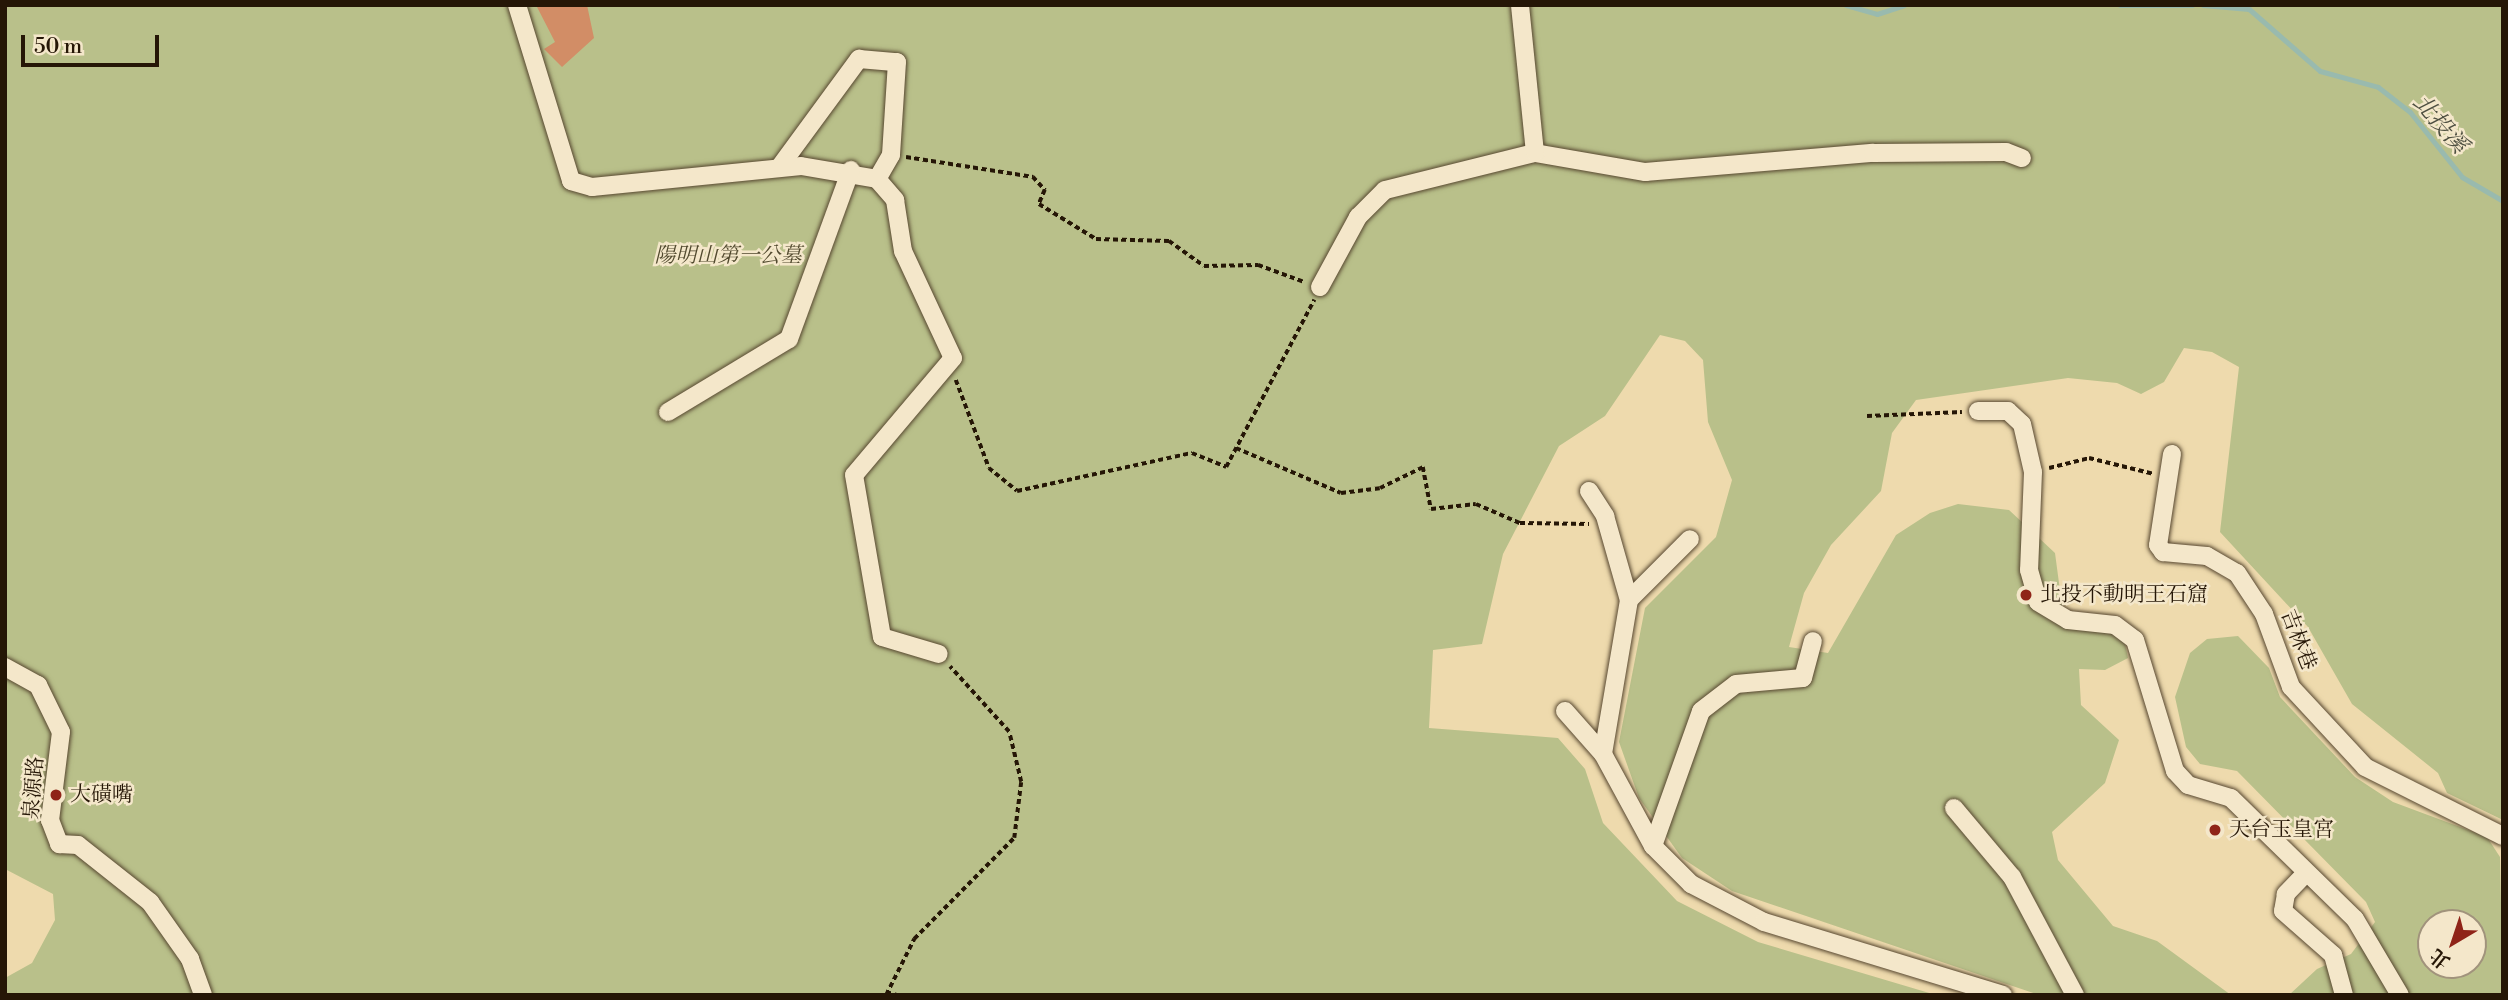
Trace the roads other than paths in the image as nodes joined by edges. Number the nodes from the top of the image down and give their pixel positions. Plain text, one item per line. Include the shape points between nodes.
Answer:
1 (517, 5) edge
2 (1520, 5) edge
3 (1535, 152) junction
4 (2022, 158) dead end
5 (781, 165) junction
6 (851, 170) junction
7 (877, 179) junction
8 (1321, 288) road end
9 (1978, 411) road end
10 (668, 412) dead end
11 (2172, 454) dead end
12 (1589, 491) dead end
13 (1690, 539) dead end
14 (1629, 600) junction
15 (1813, 640) dead end
16 (939, 654) road end
17 (5, 667) edge
18 (1565, 711) dead end
19 (1604, 754) junction
20 (1954, 807) dead end
21 (2503, 836) edge
22 (1653, 846) junction
23 (2305, 874) junction
24 (203, 995) edge
25 (2003, 995) edge
26 (2075, 995) edge
27 (2344, 995) edge
28 (2400, 995) edge

1 - 5 street via 571,181 592,187
2 - 3 street
3 - 4 street via 1645,172 1873,153 2006,152
3 - 8 street via 1385,190 1358,217
5 - 6 street
5 - 7 street via 859,59 898,62 891,155
6 - 7 street
6 - 10 street via 789,339
7 - 16 street via 903,219 903,251 953,358 855,475 882,637
9 - 23 street via 2008,411 2022,424 2033,472 2029,570 2038,602 2068,620 2115,625 2135,640 2175,771 2188,785 2231,798
11 - 21 street, 吉林巷 via 2158,545 2207,556 2237,573 2264,614 2291,687 2336,740 2398,788 2458,809
12 - 14 street via 1608,527
13 - 14 street
14 - 19 street
15 - 22 street via 1803,678 1736,684 1701,711
17 - 24 street, 泉源路 via 37,685 61,732 50,820 59,844 78,845 150,902 190,960
18 - 19 street
19 - 22 street
20 - 26 street via 2012,877
22 - 25 street via 1691,884 1764,922
23 - 27 street via 2286,894 2283,911 2333,954
23 - 28 street via 2355,919

